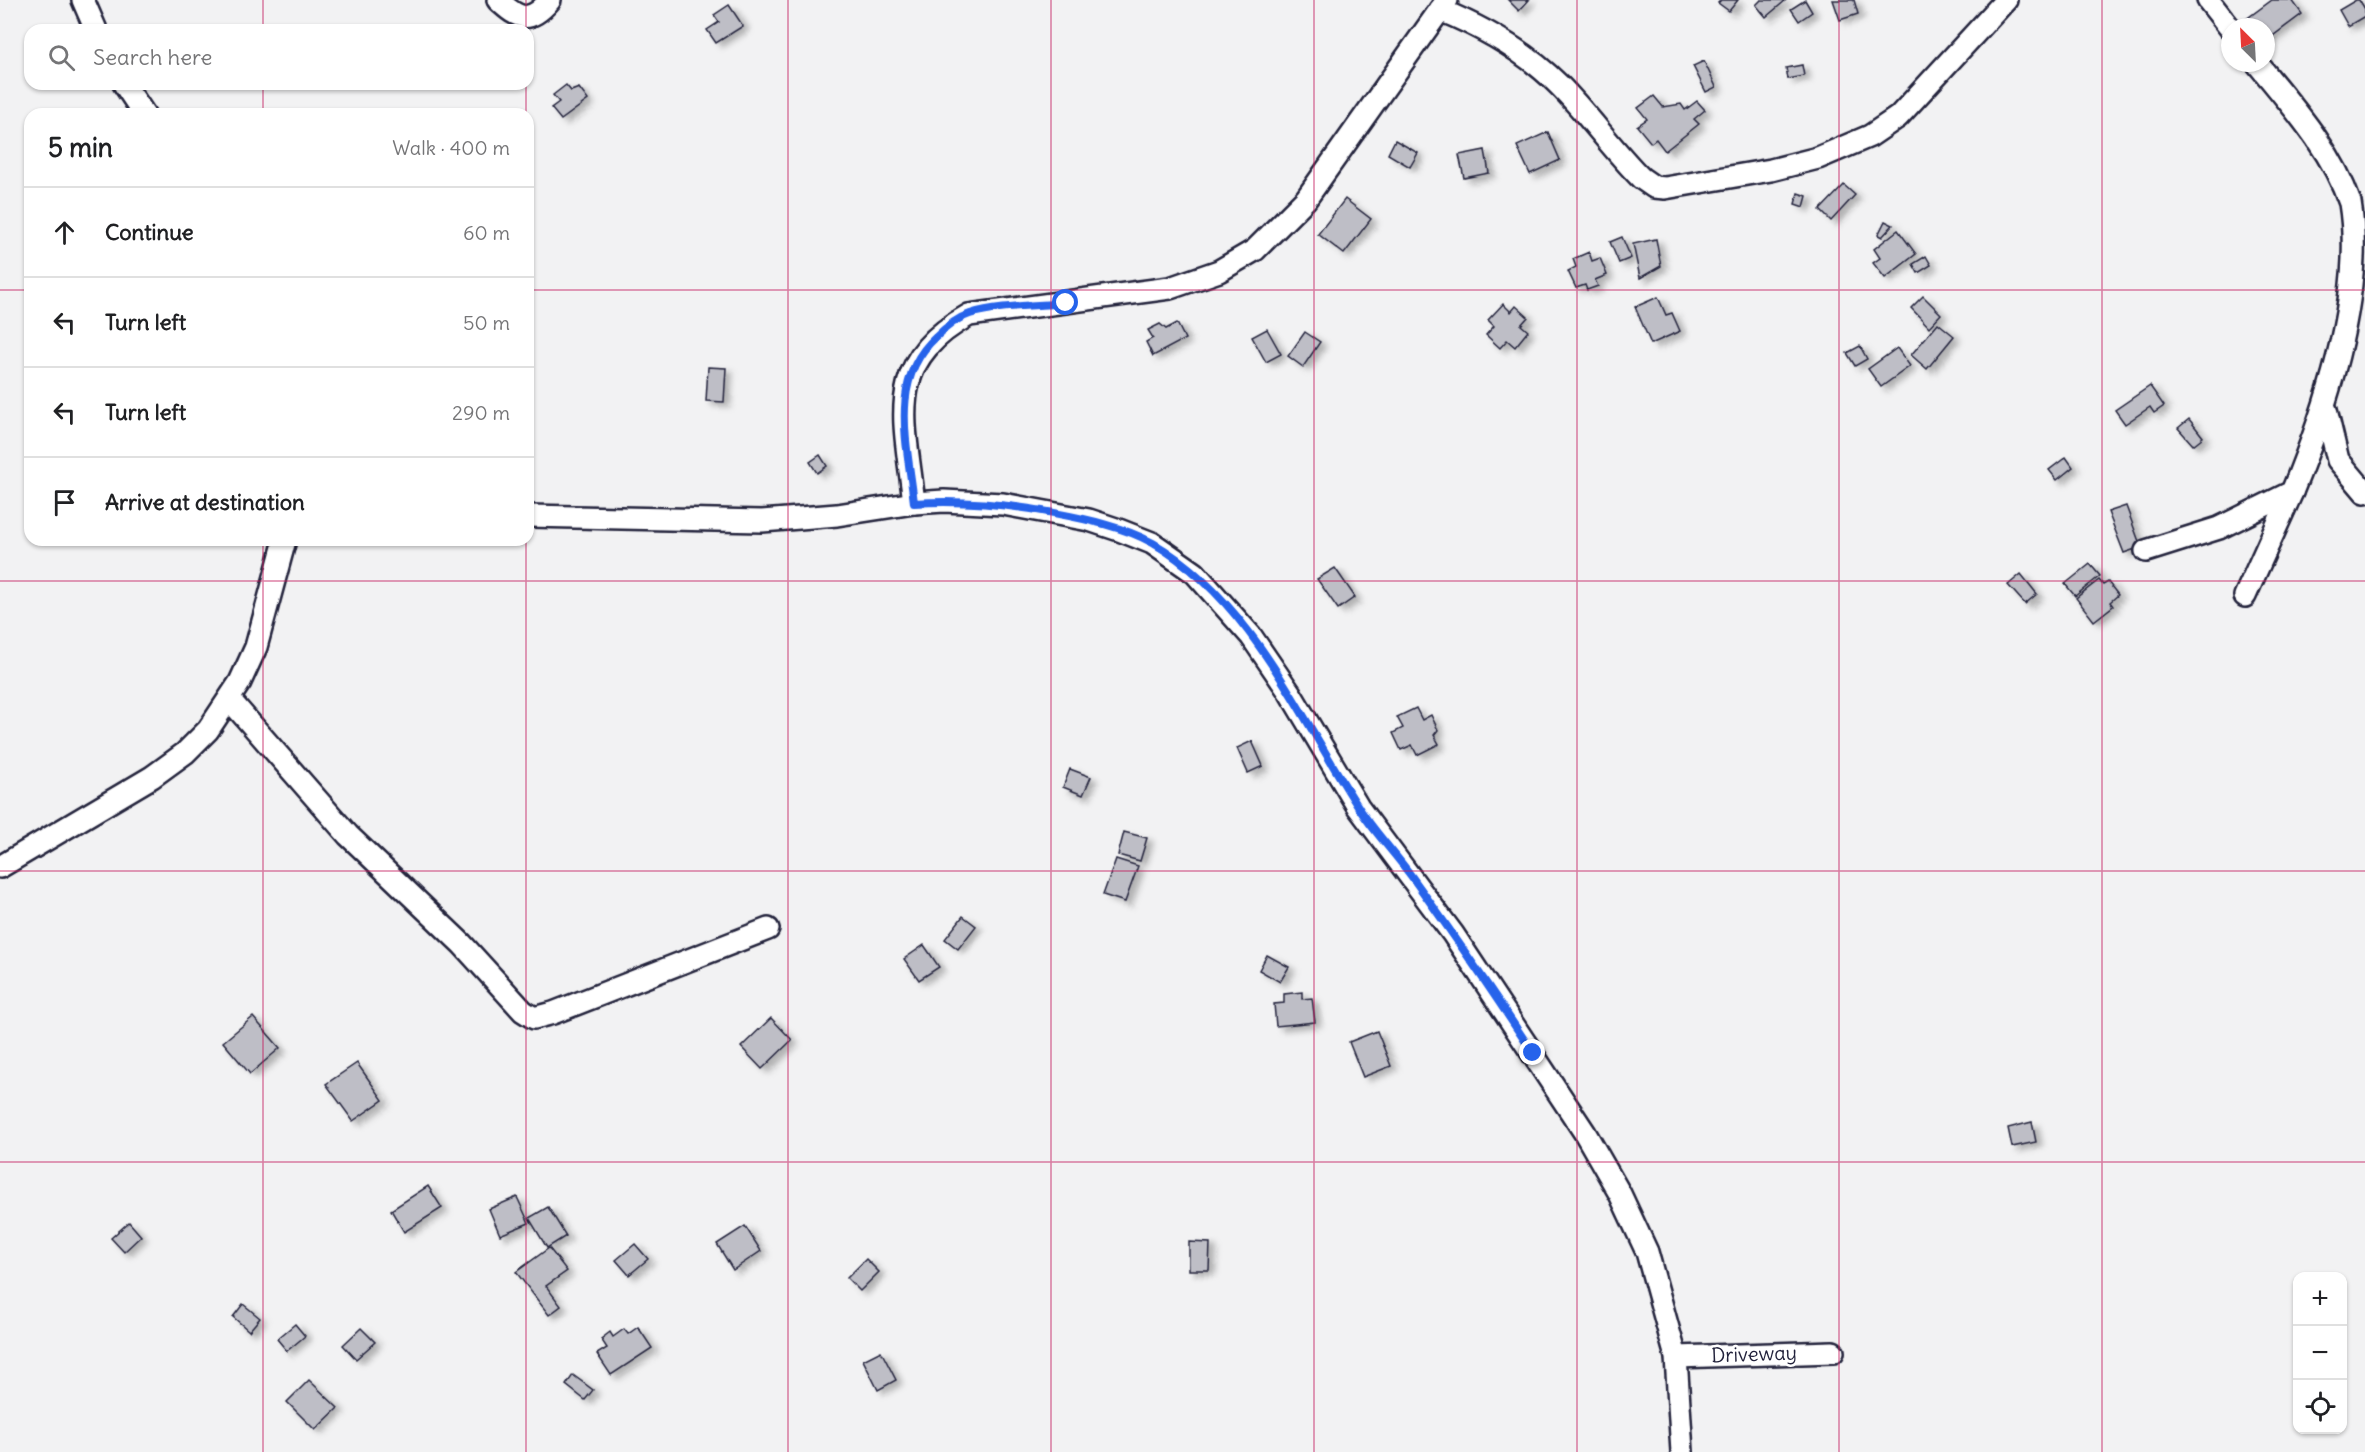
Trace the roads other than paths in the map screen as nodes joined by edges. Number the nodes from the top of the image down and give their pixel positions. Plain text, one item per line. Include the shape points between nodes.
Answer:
1 (83, 0) edge
2 (498, 0) edge
3 (550, 0) edge
4 (2006, 0) edge
5 (2208, 0) edge
6 (1443, 5) edge
7 (2222, 18) edge
8 (93, 24) edge
9 (2264, 72) edge
10 (128, 90) edge
11 (140, 108) edge
12 (2362, 265) edge
13 (2326, 410) junction
14 (2292, 492) junction
15 (2365, 492) edge
16 (914, 503) junction
17 (534, 516) edge
18 (283, 546) edge
19 (2146, 551) dead end
20 (2245, 596) dead end
21 (230, 700) junction
22 (0, 867) edge
23 (768, 929) dead end
24 (1833, 1352) dead end
25 (1676, 1357) junction
26 (1682, 1452) edge

1 - 8 street
2 - 3 street via 523,17 535,15
4 - 6 street via 1898,117 1862,141 1776,169 1665,188 1654,187 1641,178 1559,85 1530,61 1499,37
5 - 7 street
6 - 16 street via 1306,199 1255,250 1219,271 1170,288 969,315 946,327 929,343 915,361 906,392
9 - 12 street via 2316,139 2338,177 2355,219
10 - 11 street
12 - 13 street
13 - 14 street
13 - 15 street via 2338,460
14 - 19 street via 2219,528
14 - 20 street
16 - 17 street via 762,521
16 - 25 street via 1003,504 1089,520 1152,543 1195,573 1225,606 1251,636 1358,807 1453,934 1585,1132 1647,1252
18 - 21 street via 256,647
21 - 22 street via 185,753 152,777
21 - 23 street via 348,835 534,1018
24 - 25 street, Driveway
25 - 26 street

